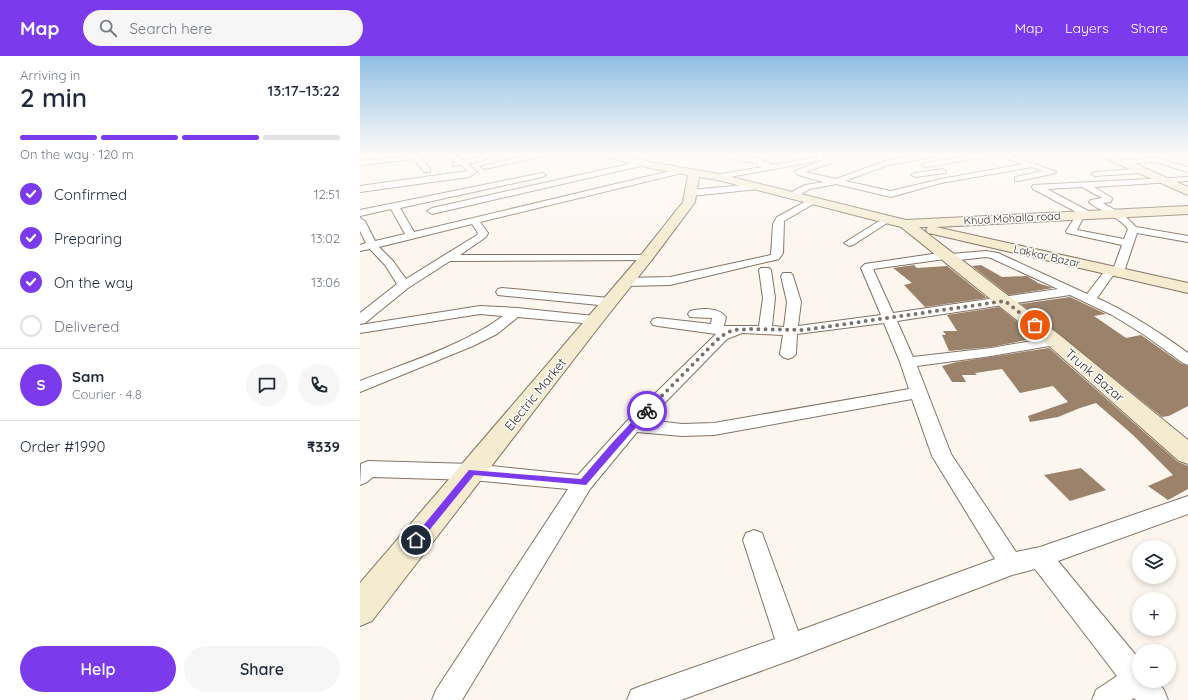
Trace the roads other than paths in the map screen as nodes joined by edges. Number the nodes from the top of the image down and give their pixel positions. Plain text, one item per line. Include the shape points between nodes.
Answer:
1 (395, 185) edge
2 (484, 185) edge
3 (548, 185) edge
4 (560, 185) edge
5 (630, 185) edge
6 (690, 185) edge
7 (745, 185) edge
8 (748, 185) edge
9 (817, 185) edge
10 (850, 185) edge
11 (926, 185) edge
12 (1070, 185) edge
13 (1084, 185) edge
14 (755, 187) junction
15 (360, 190) edge
16 (576, 195) junction
17 (421, 196) junction
18 (791, 196) junction
19 (812, 201) junction
20 (394, 206) junction
21 (1188, 210) edge
22 (432, 211) junction
23 (360, 214) edge
24 (1114, 214) junction
25 (1084, 215) junction
26 (887, 219) junction
27 (474, 220) junction
28 (360, 221) edge
29 (906, 224) junction
30 (446, 226) junction
31 (1133, 229) junction
32 (411, 235) junction
33 (1188, 239) edge
34 (849, 243) dead end
35 (1128, 243) junction
36 (372, 245) junction
37 (360, 248) edge
38 (948, 256) junction
39 (448, 258) junction
40 (646, 258) junction
41 (765, 270) dead end
42 (1115, 271) junction
43 (787, 276) dead end
44 (626, 282) junction
45 (404, 285) junction
46 (1188, 288) edge
47 (1072, 291) junction
48 (502, 292) dead end
49 (1090, 300) junction
50 (1005, 301) junction
51 (609, 302) junction
52 (517, 312) junction
53 (695, 314) dead end
54 (890, 319) junction
55 (361, 320) edge
56 (594, 320) junction
57 (658, 322) dead end
58 (723, 330) junction
59 (765, 330) junction
60 (791, 331) junction
61 (1055, 341) junction
62 (788, 354) dead end
63 (1188, 360) edge
64 (908, 362) junction
65 (360, 388) edge
66 (918, 393) junction
67 (633, 425) junction
68 (1188, 454) edge
69 (472, 472) junction
70 (360, 477) edge
71 (583, 483) junction
72 (1188, 505) edge
73 (754, 540) dead end
74 (1040, 556) junction
75 (1011, 564) junction
76 (360, 609) edge
77 (791, 647) junction
78 (1132, 673) edge
79 (1132, 682) edge
80 (1144, 688) edge
81 (446, 700) edge
82 (641, 700) edge
83 (1106, 700) edge
84 (1154, 700) edge

1 - 15 street
2 - 17 street
3 - 22 street
4 - 16 street
5 - 16 street
6 - 40 street, Electric Market via 689,202
7 - 14 street
8 - 14 street, Khud Mohalla road
9 - 18 street
10 - 11 street via 891,194
12 - 25 street via 1036,188
13 - 24 street via 1108,198 1094,202
14 - 18 street, Khud Mohalla road
16 - 27 street
17 - 20 street
17 - 22 street
18 - 19 street, Khud Mohalla road
19 - 26 street, Khud Mohalla road
19 - 44 street via 780,218 775,257 670,281
20 - 23 street
20 - 32 street
21 - 24 street, Khud Mohalla road
22 - 30 street
24 - 25 street, Khud Mohalla road
24 - 31 street
25 - 29 street, Khud Mohalla road
25 - 35 street via 1071,231
26 - 29 street, Khud Mohalla road
26 - 34 street
27 - 30 street
27 - 39 street via 483,235
28 - 36 street
29 - 38 street, Trunk Bazar
29 - 42 street, Lakkar Bazar
30 - 32 street
31 - 33 street
31 - 35 street
32 - 36 street
35 - 42 street
36 - 37 street
36 - 45 street
38 - 47 street via 994,255
38 - 50 street, Trunk Bazar
38 - 54 street via 867,267
39 - 40 street
39 - 45 street
40 - 44 street, Electric Market
41 - 59 street via 769,298
42 - 46 street, Lakkar Bazar
42 - 49 street
43 - 60 street via 794,302
44 - 51 street, Electric Market
45 - 55 street
47 - 49 street
47 - 50 street
48 - 51 street
49 - 63 street via 1143,327
50 - 54 street
50 - 61 street, Trunk Bazar
51 - 56 street, Electric Market
52 - 55 street via 472,311
52 - 56 street
52 - 65 street via 492,331 468,343
53 - 58 street via 715,314 719,317
54 - 60 street
54 - 64 street
56 - 69 street, Electric Market
57 - 58 street
58 - 59 street
58 - 67 street via 717,340
59 - 60 street
60 - 62 street
61 - 64 street
61 - 68 street, Trunk Bazar
64 - 66 street
66 - 67 street via 714,429 673,430
66 - 75 street via 945,461
67 - 71 street
69 - 70 street via 368,469
69 - 71 street
69 - 76 street, Electric Market
71 - 81 street
72 - 74 street
73 - 77 street
74 - 75 street
74 - 78 street
75 - 77 street
77 - 82 street
79 - 83 street
80 - 84 street

